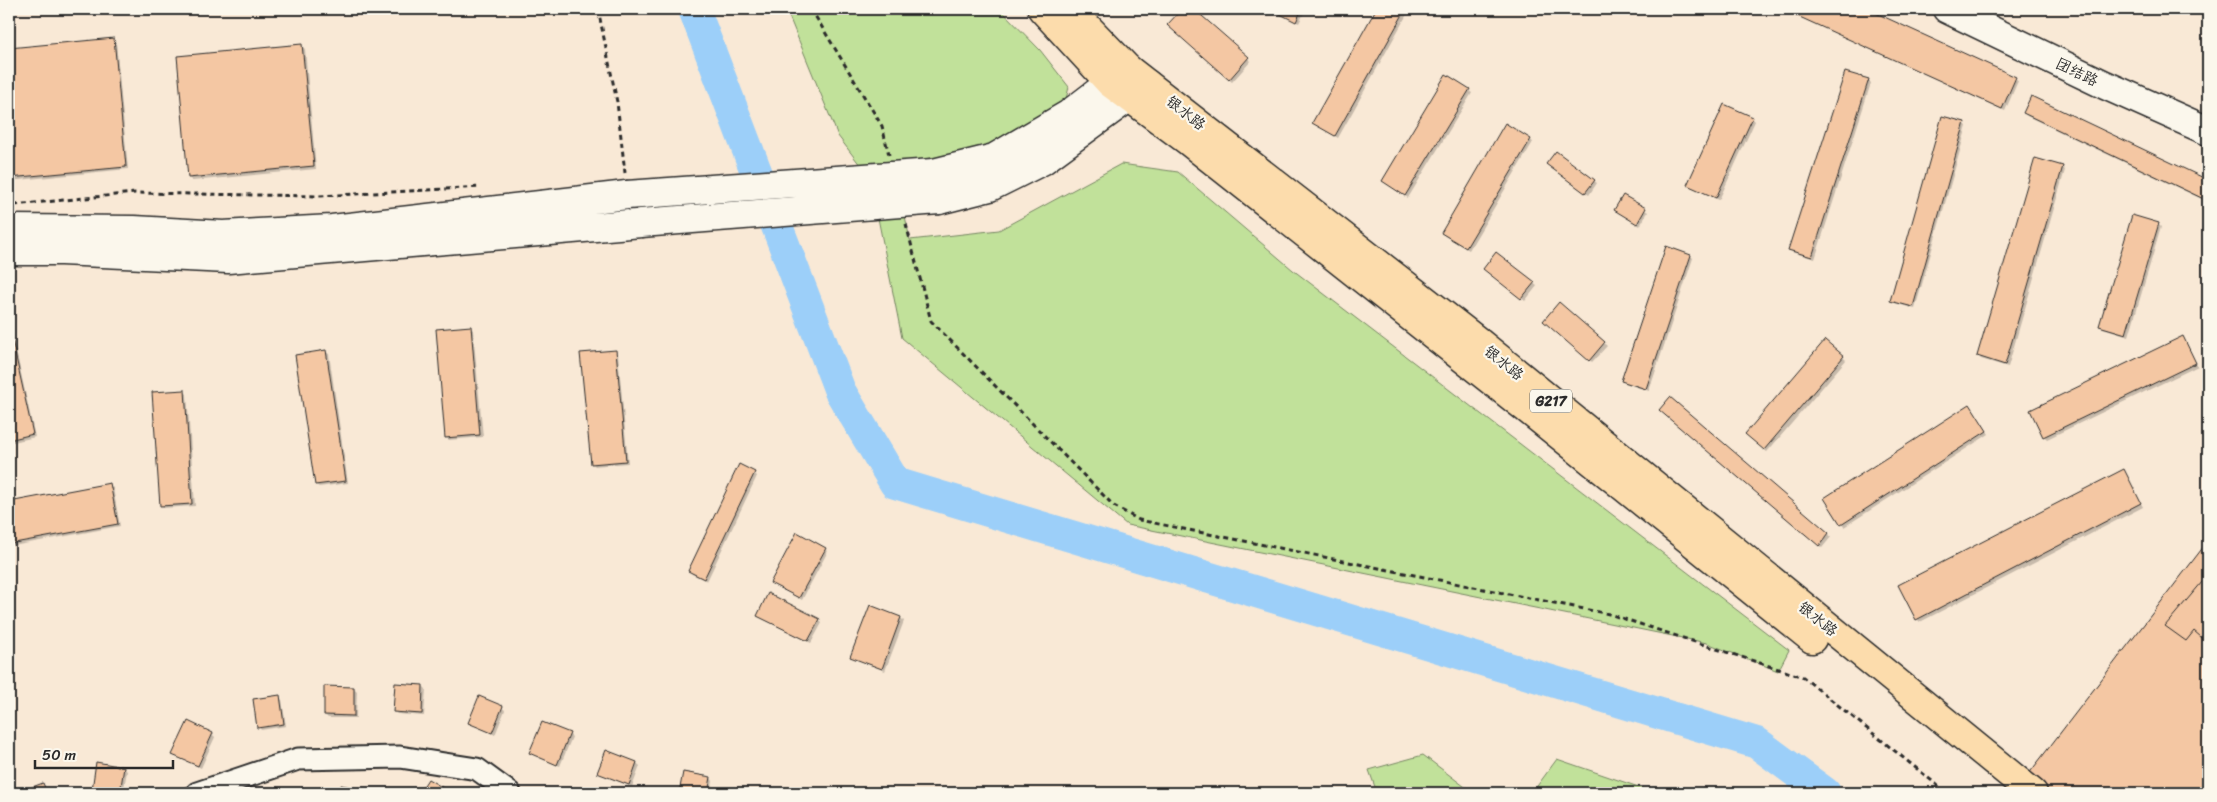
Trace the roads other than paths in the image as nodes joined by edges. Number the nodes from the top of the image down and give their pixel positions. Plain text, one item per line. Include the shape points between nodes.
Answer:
1 (1042, 9) edge
2 (1070, 9) edge
3 (1947, 9) edge
4 (1991, 9) edge
5 (1129, 83) junction
6 (2208, 111) edge
7 (2208, 131) edge
8 (9, 229) edge
9 (9, 251) edge
10 (197, 793) edge
11 (510, 793) edge
12 (2003, 793) edge
13 (2033, 793) edge

1 - 5 highway, 银水路 / G217
2 - 5 highway, 银水路 / G217
3 - 7 main road, 团结路
4 - 6 main road, 团结路 via 2112,69
5 - 8 main road, bridge via 994,158 932,173 627,195 312,230 223,235 134,230
5 - 9 main road, bridge via 1042,161 990,187 939,200 228,259
5 - 12 highway, 银水路 / G217 via 1188,140
5 - 13 highway, 银水路 / G217 via 1479,342
10 - 11 street via 298,759 400,757 477,769

